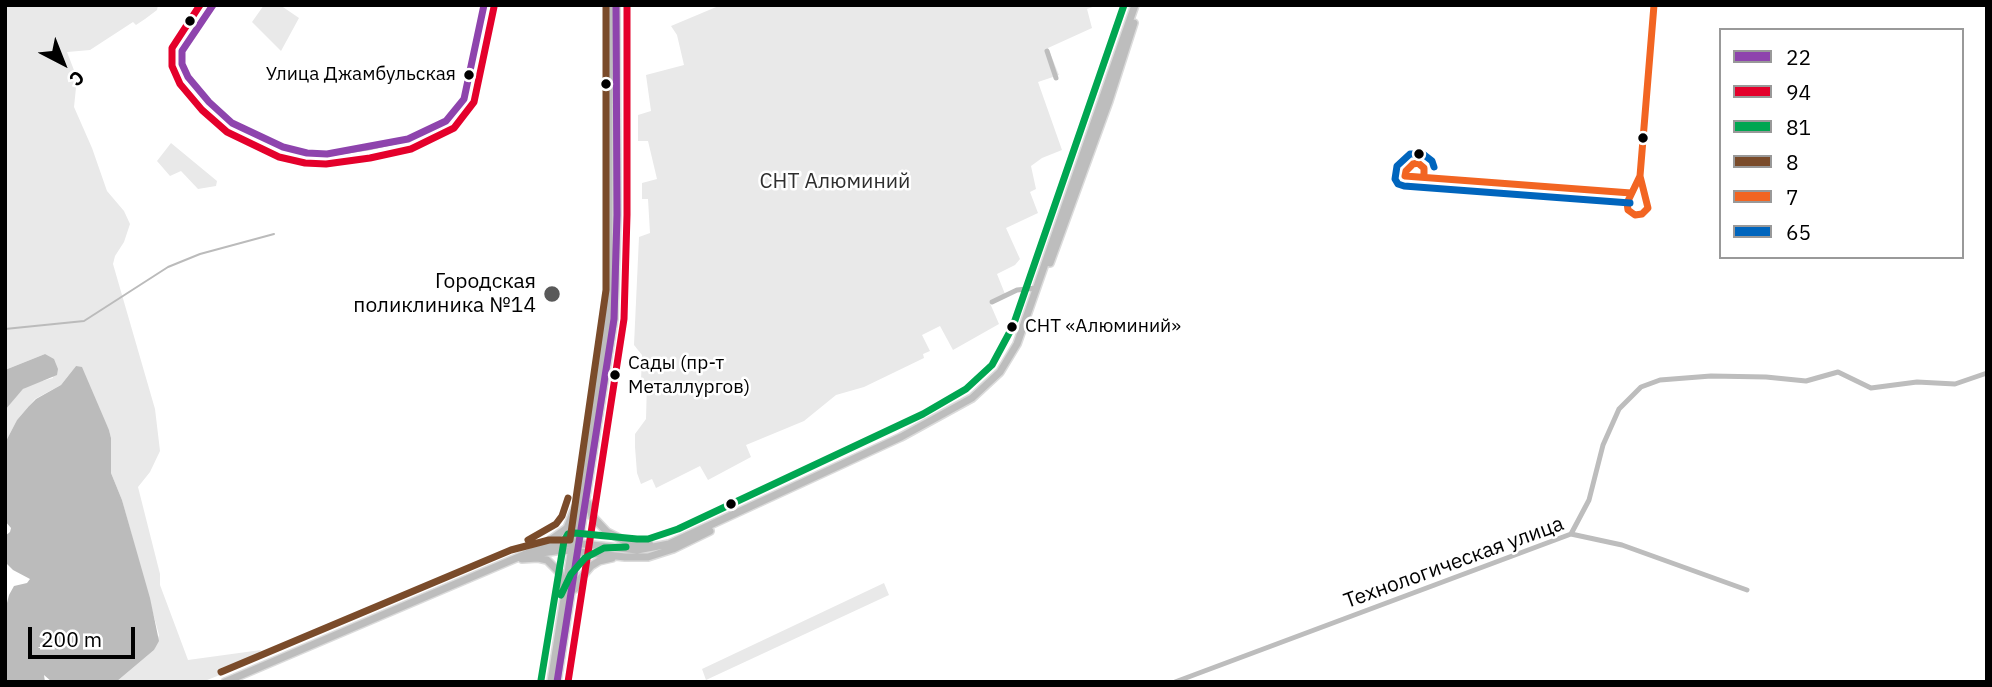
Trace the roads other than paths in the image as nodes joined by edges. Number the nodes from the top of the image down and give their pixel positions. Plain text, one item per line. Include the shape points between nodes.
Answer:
1 (212, 5) edge
2 (484, 5) edge
3 (609, 5) edge
4 (616, 5) edge
5 (1138, 5) edge
6 (1047, 51) dead end
7 (1056, 78) dead end
8 (1037, 288) junction
9 (992, 302) dead end
10 (1987, 373) edge
11 (584, 497) junction
12 (1571, 534) junction
13 (668, 544) junction
14 (576, 547) junction
15 (625, 557) junction
16 (514, 560) junction
17 (1746, 590) dead end
18 (567, 599) junction
19 (556, 669) junction
20 (225, 682) edge
21 (551, 682) edge
22 (557, 682) edge
23 (1175, 682) edge

1 - 2 street via 182,51 188,77 232,123 283,147 327,154 426,132 446,121 464,99
3 - 11 main road via 609,310
4 - 11 main road via 616,291 607,373
5 - 8 main road
5 - 15 main road via 1028,329 1001,377 964,408 673,550
6 - 7 street
8 - 9 street via 1017,290
8 - 13 main road via 1012,354 972,398 879,447
10 - 12 street via 1955,384 1917,382 1871,388 1838,372 1806,382 1737,376 1660,380 1641,387 1619,409 1603,445 1589,499
11 - 13 main road via 599,526 615,537 636,545
11 - 14 main road
11 - 16 main road via 564,532
12 - 17 street, Технологическая улица via 1622,545
12 - 23 street, Технологическая улица
13 - 14 main road via 637,550
14 - 15 main road
14 - 16 main road
14 - 18 main road
15 - 18 main road via 607,558 591,566
16 - 18 main road via 547,560 560,573
16 - 20 main road
18 - 19 main road
19 - 21 main road
19 - 22 main road

